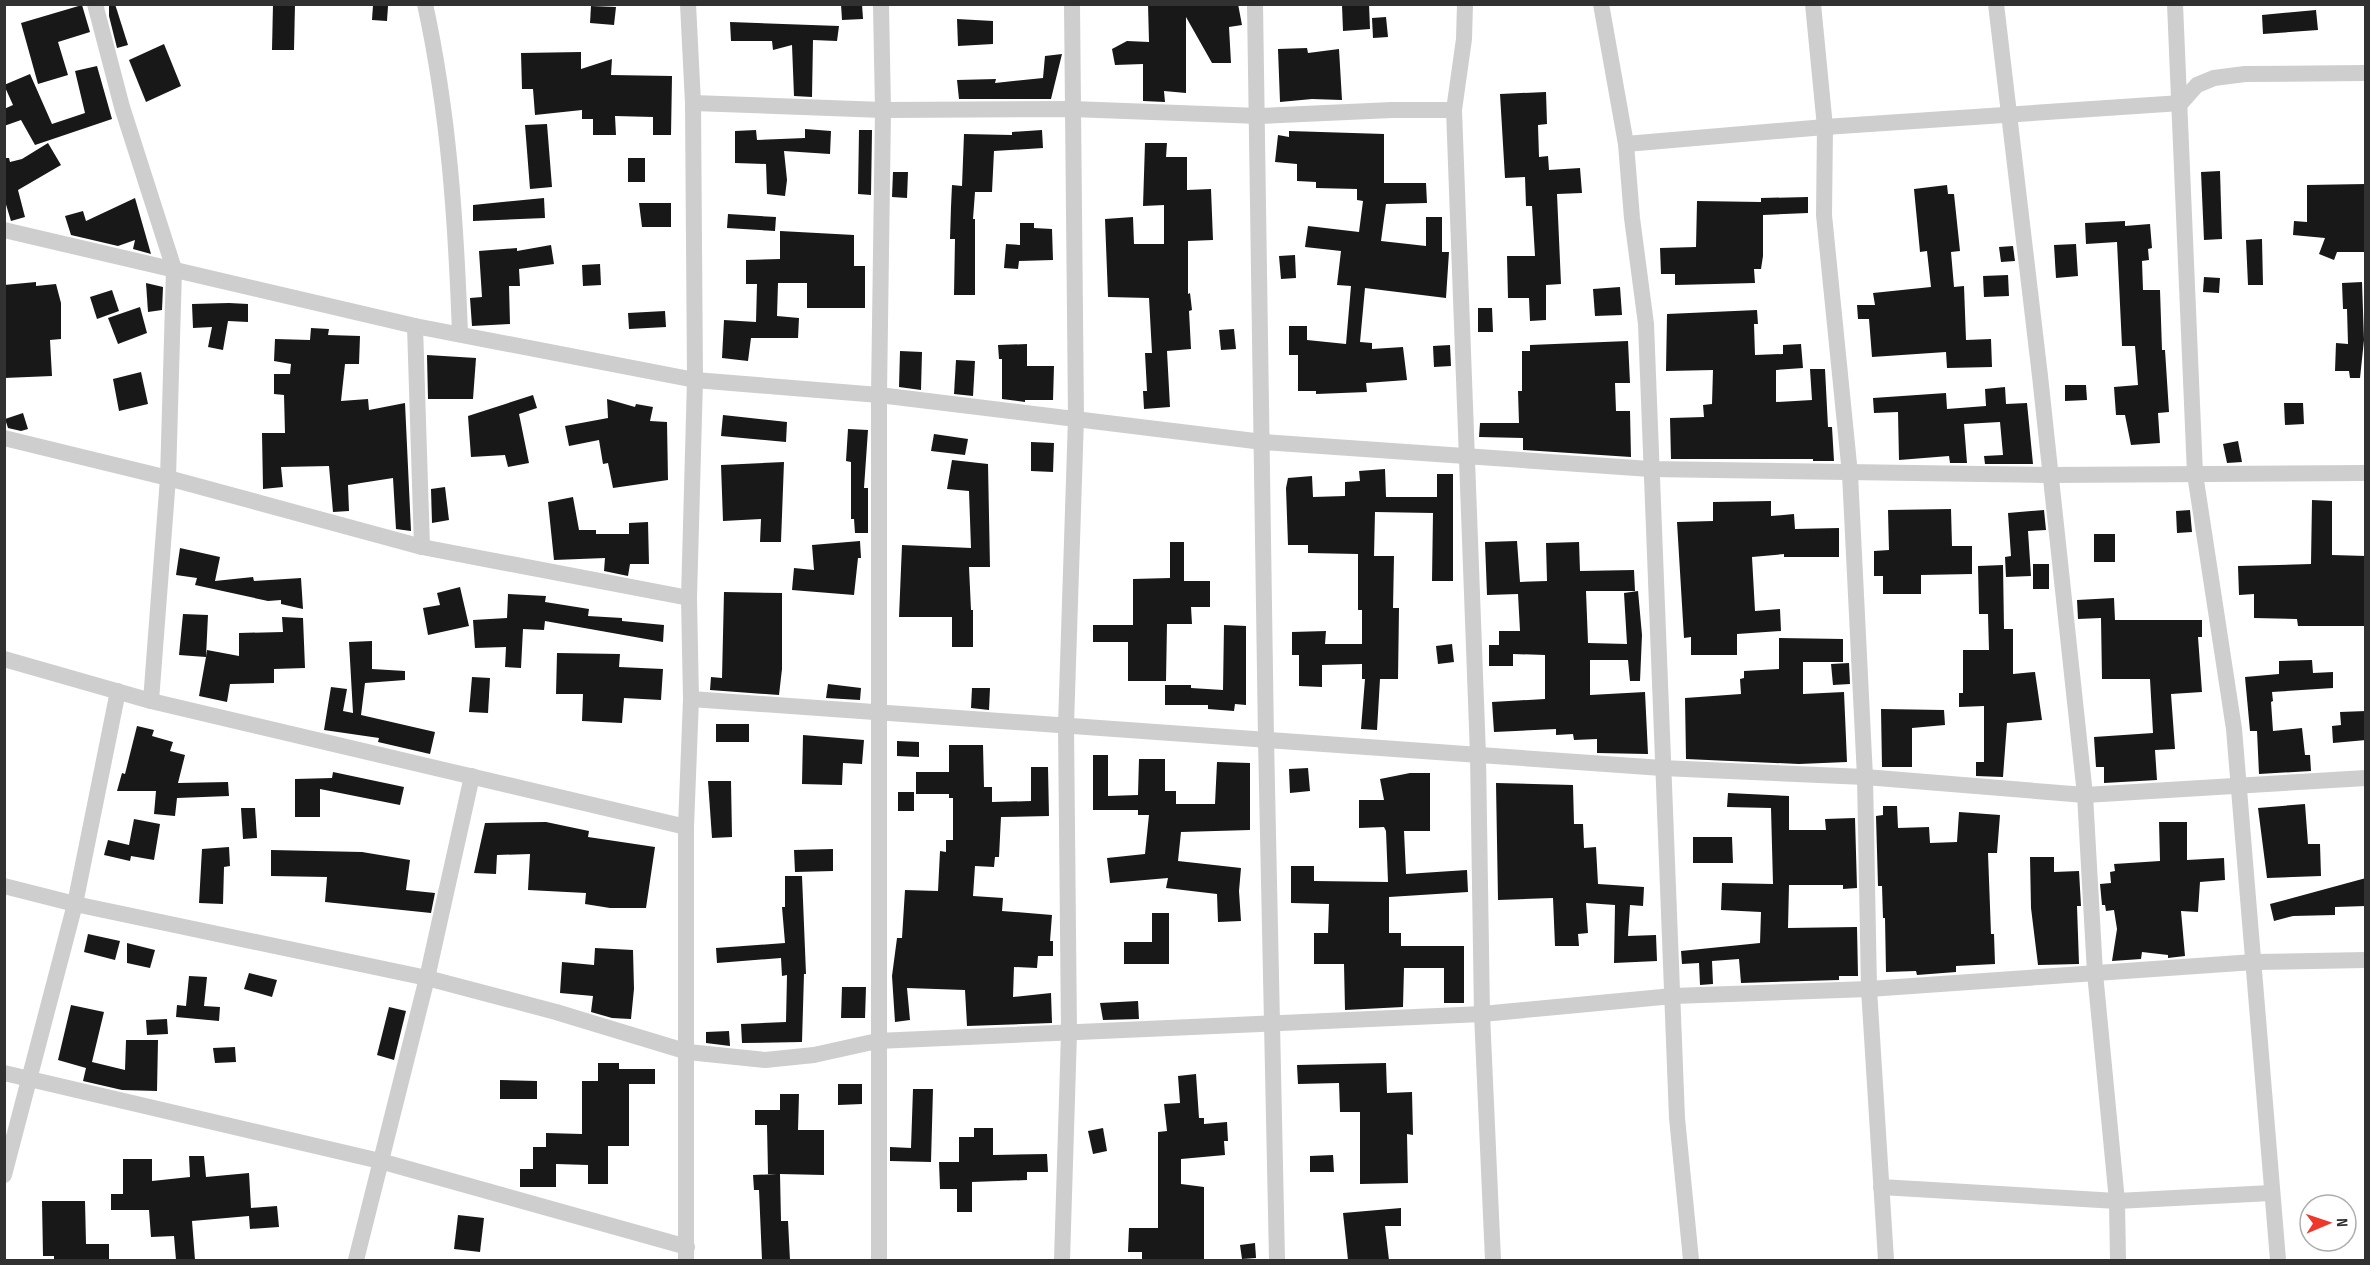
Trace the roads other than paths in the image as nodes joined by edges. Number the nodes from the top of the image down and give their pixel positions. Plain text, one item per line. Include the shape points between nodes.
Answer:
1 (95, 4) edge
2 (425, 4) edge
3 (688, 4) edge
4 (880, 4) edge
5 (1072, 4) edge
6 (1256, 4) edge
7 (1465, 4) edge
8 (1601, 4) edge
9 (1813, 4) edge
10 (1996, 4) edge
11 (2175, 4) edge
12 (2366, 73) edge
13 (693, 103) junction
14 (2181, 103) junction
15 (883, 110) junction
16 (1072, 110) junction
17 (1454, 110) junction
18 (2009, 114) junction
19 (1259, 116) junction
20 (1825, 127) junction
21 (1626, 144) junction
22 (4, 230) edge
23 (174, 269) junction
24 (415, 326) junction
25 (460, 334) junction
26 (695, 380) junction
27 (879, 395) junction
28 (1076, 418) junction
29 (4, 438) edge
30 (1263, 442) junction
31 (1465, 454) junction
32 (1650, 469) junction
33 (2366, 473) edge
34 (1850, 474) junction
35 (2195, 474) junction
36 (2049, 476) junction
37 (168, 478) junction
38 (422, 547) junction
39 (689, 598) junction
40 (4, 659) edge
41 (118, 691) junction
42 (691, 699) junction
43 (151, 700) junction
44 (878, 712) junction
45 (1066, 725) junction
46 (1266, 739) junction
47 (1478, 755) junction
48 (1662, 768) junction
49 (472, 776) junction
50 (1865, 777) junction
51 (2366, 778) edge
52 (2237, 784) junction
53 (2085, 795) junction
54 (686, 827) junction
55 (4, 886) edge
56 (75, 904) junction
57 (2366, 960) edge
58 (2254, 962) junction
59 (2095, 973) junction
60 (427, 978) junction
61 (1869, 989) junction
62 (1673, 996) junction
63 (1482, 1014) junction
64 (1272, 1025) junction
65 (1069, 1033) junction
66 (877, 1041) junction
67 (688, 1052) junction
68 (4, 1072) edge
69 (28, 1078) junction
70 (380, 1161) junction
71 (4, 1175) edge
72 (1881, 1187) junction
73 (2271, 1193) junction
74 (2117, 1201) junction
75 (687, 1254) edge
76 (356, 1260) edge
77 (879, 1260) edge
78 (1062, 1260) edge
79 (1277, 1260) edge
80 (1493, 1260) edge
81 (1691, 1260) edge
82 (1886, 1260) edge
83 (2118, 1260) edge
84 (2278, 1260) edge

1 - 23 street via 122,107
2 - 25 street via 454,193
3 - 13 street
4 - 15 street
5 - 16 street
6 - 19 street
7 - 17 street
8 - 21 street
9 - 20 street
10 - 18 street
11 - 14 street
12 - 14 street via 2214,78 2197,85
13 - 15 street
13 - 26 street
14 - 18 street
14 - 35 street
15 - 16 street
15 - 27 street
16 - 19 street
16 - 28 street
17 - 19 street
17 - 31 street
18 - 20 street
18 - 36 street
19 - 30 street
20 - 21 street
20 - 34 street via 1824,216
21 - 32 street via 1646,324
22 - 23 street
23 - 24 street
23 - 37 street
24 - 25 street
24 - 38 street
25 - 26 street
26 - 27 street
26 - 39 street
27 - 28 street
27 - 44 street
28 - 30 street
28 - 45 street
29 - 37 street
30 - 31 street
30 - 46 street
31 - 32 street
31 - 47 street
32 - 34 street
32 - 48 street
33 - 35 street
34 - 36 street
34 - 50 street
35 - 36 street
35 - 52 street via 2234,729
36 - 53 street
37 - 38 street
37 - 43 street
38 - 39 street
39 - 42 street
40 - 41 street
41 - 43 street
41 - 56 street
42 - 44 street
42 - 54 street
43 - 49 street
44 - 45 street
44 - 66 street
45 - 46 street
45 - 65 street
46 - 47 street
46 - 64 street
47 - 48 street
47 - 63 street
48 - 50 street
48 - 62 street
49 - 54 street
49 - 60 street
50 - 53 street
50 - 61 street
51 - 52 street
52 - 53 street
52 - 58 street
53 - 59 street
54 - 67 street
55 - 56 street
56 - 60 street
56 - 69 street
57 - 58 street
58 - 59 street
58 - 73 street
59 - 61 street
59 - 74 street
60 - 67 street
60 - 70 street
61 - 62 street
61 - 72 street
62 - 63 street
62 - 81 street via 1677,1118
63 - 64 street
63 - 80 street
64 - 65 street
64 - 79 street
65 - 66 street
65 - 78 street
66 - 67 street via 814,1055 765,1060
66 - 77 street
67 - 75 street
68 - 69 street
69 - 70 street
69 - 71 street
70 - 75 street
70 - 76 street
72 - 74 street
72 - 82 street
73 - 74 street
73 - 84 street
74 - 83 street

